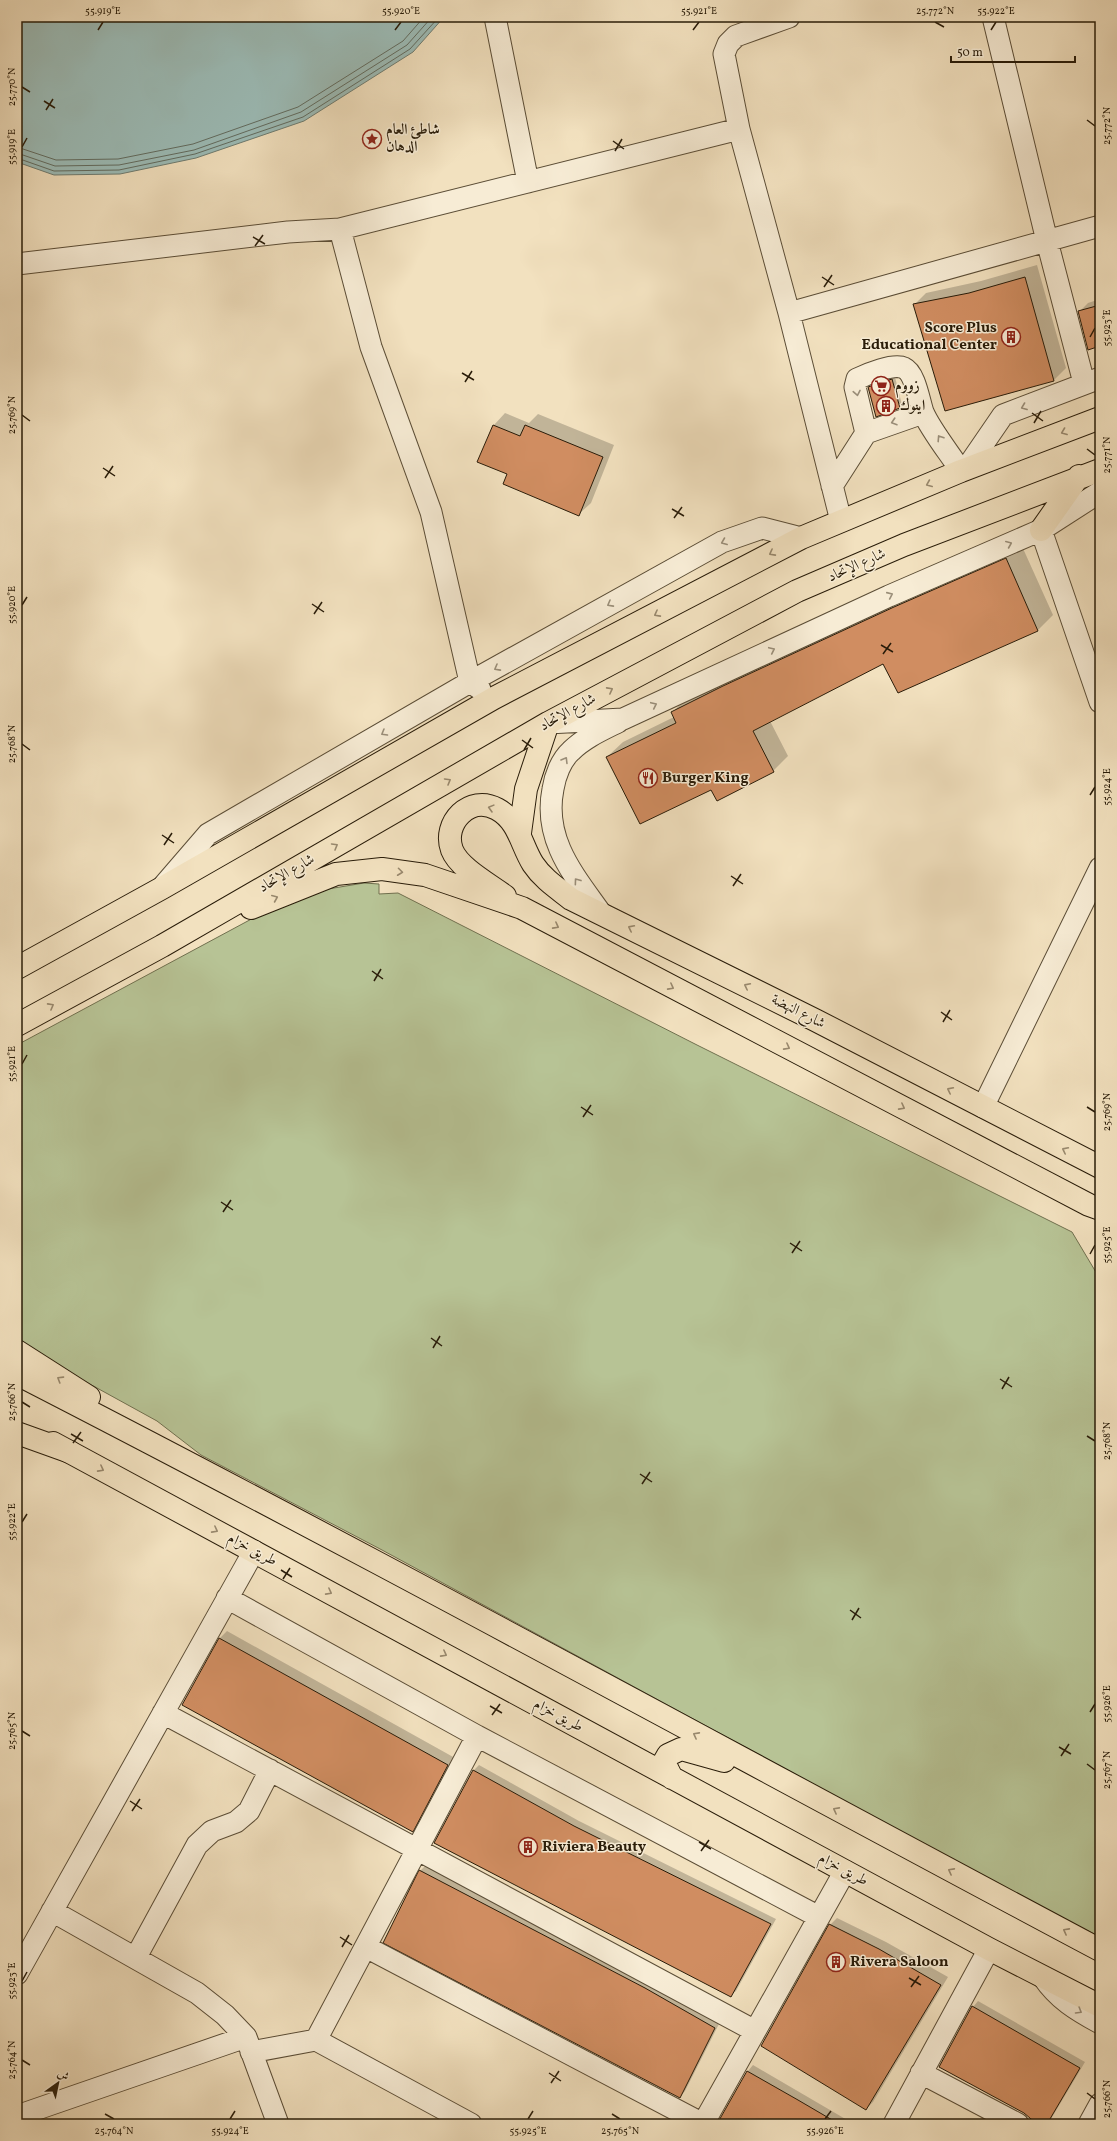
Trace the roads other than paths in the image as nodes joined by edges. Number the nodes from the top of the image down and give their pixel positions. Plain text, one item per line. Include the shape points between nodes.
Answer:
1 (495, 17) edge
2 (789, 17) edge
3 (993, 17) edge
4 (738, 129) junction
5 (528, 182) junction
6 (1100, 226) edge
7 (340, 229) junction
8 (1047, 241) junction
9 (17, 264) edge
10 (789, 313) junction
11 (1092, 381) edge
12 (923, 413) junction
13 (1100, 418) edge
14 (866, 433) junction
15 (963, 470) junction
16 (1100, 470) edge
17 (1079, 476) junction
18 (832, 486) junction
19 (1100, 492) edge
20 (841, 521) junction
21 (1041, 530) junction
22 (801, 538) junction
23 (470, 682) junction
24 (494, 698) junction
25 (1100, 702) edge
26 (623, 719) junction
27 (548, 723) junction
28 (520, 833) junction
29 (1100, 868) edge
30 (162, 888) junction
31 (522, 908) junction
32 (600, 912) junction
33 (162, 946) junction
34 (17, 968) edge
35 (17, 1025) edge
36 (983, 1107) junction
37 (1100, 1167) edge
38 (1100, 1208) edge
39 (17, 1351) edge
40 (17, 1374) edge
41 (17, 1424) edge
42 (17, 1433) edge
43 (70, 1452) junction
44 (212, 1474) junction
45 (254, 1551) junction
46 (227, 1598) junction
47 (163, 1712) junction
48 (477, 1736) junction
49 (270, 1770) junction
50 (672, 1778) junction
51 (777, 1779) junction
52 (416, 1848) junction
53 (845, 1872) junction
54 (52, 1911) junction
55 (819, 1917) junction
56 (366, 1947) junction
57 (989, 1949) junction
58 (1100, 1950) edge
59 (136, 1957) junction
60 (17, 1974) edge
61 (1042, 1976) junction
62 (1100, 2006) edge
63 (1100, 2022) edge
64 (755, 2031) junction
65 (316, 2040) junction
66 (248, 2045) junction
67 (921, 2074) junction
68 (1100, 2104) edge
69 (17, 2116) edge
70 (278, 2124) edge
71 (470, 2124) edge
72 (703, 2124) edge
73 (894, 2124) edge
74 (1018, 2124) edge
75 (1089, 2124) edge

1 - 5 street
2 - 4 street via 744,32 728,44 724,54
3 - 8 street
4 - 5 street
4 - 10 street
5 - 7 street
6 - 8 street
7 - 9 street via 288,232
7 - 23 street via 371,347 431,512
8 - 10 street
8 - 11 street
10 - 18 street
11 -> 15 street via 1003,415
12 -> 14 street
12 -> 14 street via 910,373 905,368 897,366 864,375 858,379 855,387
15 -> 12 street
13 -> 15 main road
14 - 18 street
15 -> 20 main road
16 - 17 main road, شارع الإتحاد
17 - 21 main road
27 -> 17 main road, شارع الإتحاد via 797,591 904,545
18 - 20 street
19 - 21 street
20 - 22 main road
21 - 25 street
26 -> 21 street via 882,599
22 -> 23 street via 762,528 722,542
22 -> 24 main road
23 - 24 street
23 -> 30 street via 208,834
24 - 30 main road
26 - 27 street
32 -> 26 street via 568,868 558,849 552,829 551,800 556,775 570,751 586,739
27 - 28 main road via 526,789
33 -> 27 main road, شارع الإتحاد
28 -> 31 main road via 497,809 477,805 462,812 452,823 449,837 452,851 461,864
28 - 32 main road, شارع النهضة via 533,864 545,879 571,899
29 - 36 street
30 - 34 main road
33 -> 31 main road via 280,896 343,873 382,869 425,875
31 -> 38 main road via 1089,1205
36 -> 32 main road, شارع النهضة
35 -> 33 main road, شارع الإتحاد
37 -> 36 main road, شارع النهضة
44 -> 39 main road
40 - 44 main road
41 - 43 main road, طريق خزام
42 - 43 main road
43 -> 45 main road, طريق خزام
51 -> 44 main road
45 - 46 street
45 -> 50 main road, طريق خزام
46 - 47 street
46 - 48 street
47 - 49 street
47 - 54 street
48 - 52 street
48 - 55 street
49 - 52 street
49 - 59 street via 250,1811 236,1822 212,1831 197,1845
50 - 51 main road via 664,1762 668,1755 681,1749
50 - 53 main road, طريق خزام
58 -> 51 main road
52 - 56 street
52 - 64 street
53 - 55 street
53 - 57 main road, طريق خزام
54 - 59 street
54 - 60 street
55 - 64 street
56 - 65 street
56 - 72 street
57 - 61 main road, طريق خزام
57 - 67 street
59 - 66 street via 197,1993 225,2015
61 - 62 main road, طريق خزام
61 -> 63 street via 1066,2003
64 - 72 street
65 - 66 street
65 - 71 street
66 - 69 street
66 - 70 street
67 - 73 street
67 - 74 street
68 - 75 street

